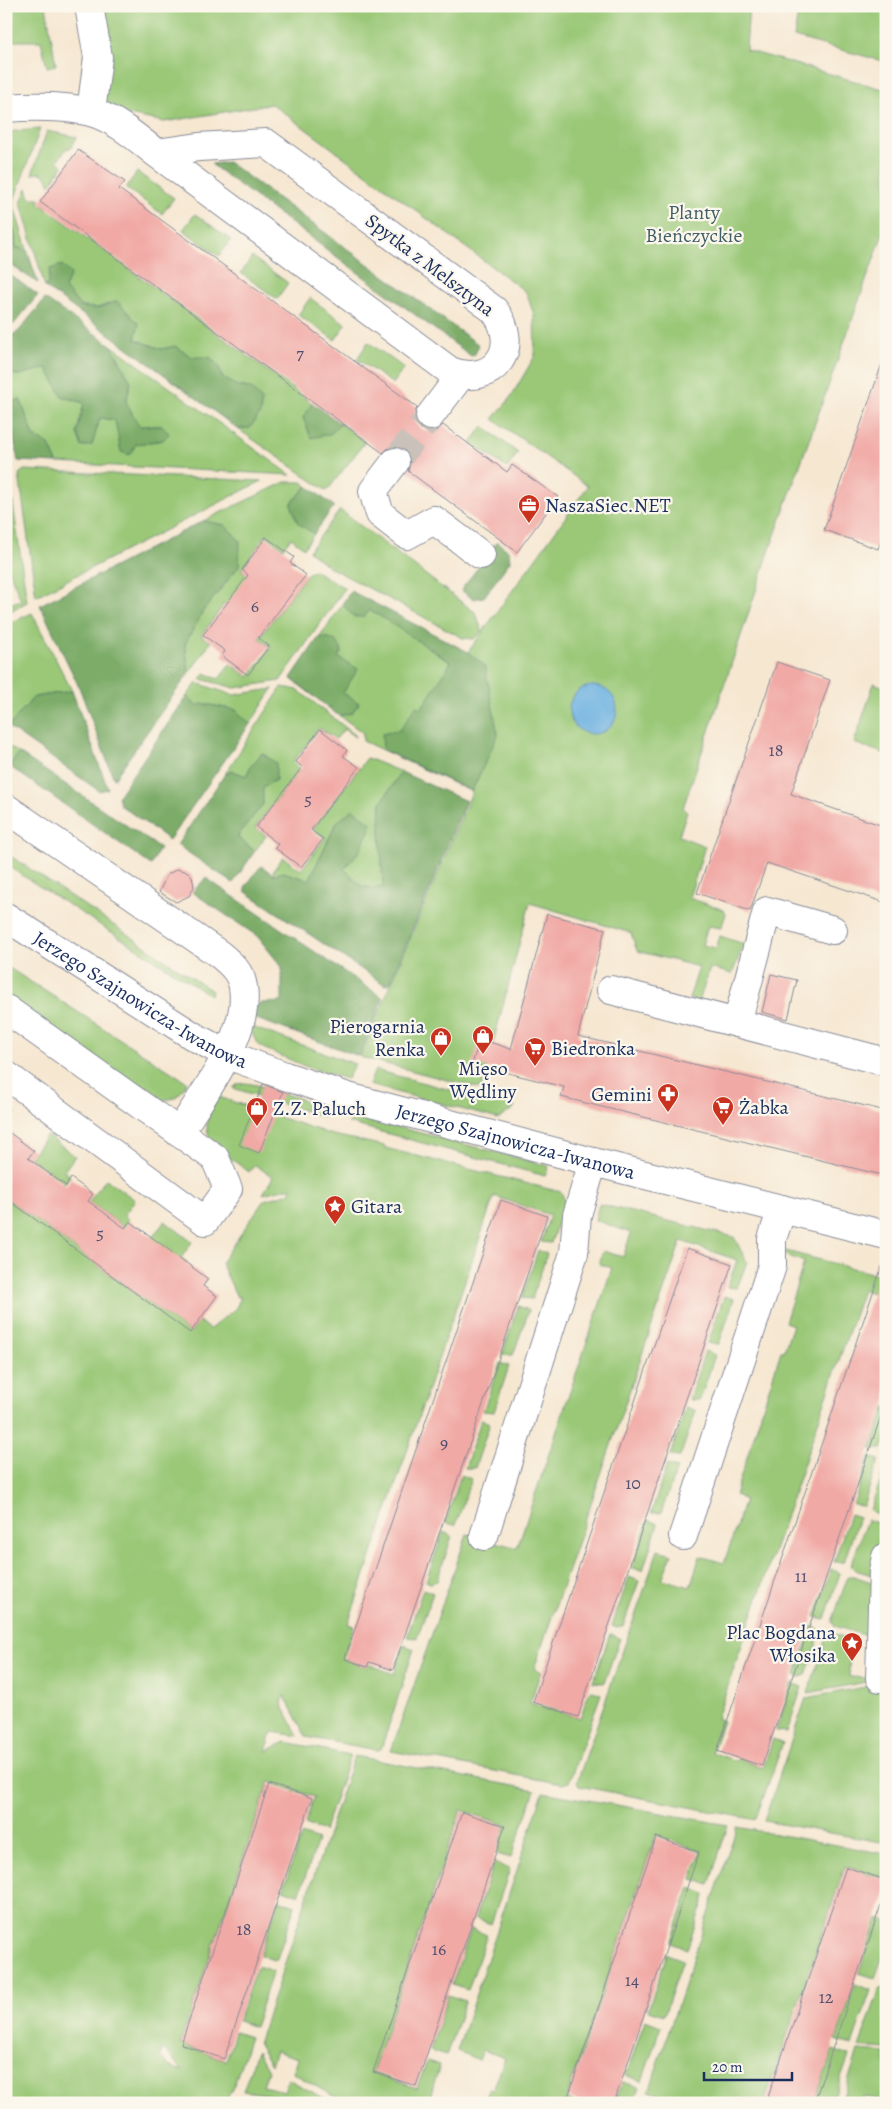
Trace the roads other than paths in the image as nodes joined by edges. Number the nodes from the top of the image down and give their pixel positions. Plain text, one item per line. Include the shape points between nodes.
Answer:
1 (89, 6) edge
2 (6, 108) edge
3 (91, 112) junction
4 (156, 153) junction
5 (461, 375) junction
6 (430, 416) tunnel mouth
7 (395, 462) tunnel mouth
8 (481, 555) dead end
9 (6, 808) edge
10 (6, 916) edge
11 (833, 930) dead end
12 (611, 990) dead end
13 (6, 1009) edge
14 (737, 1023) junction
15 (228, 1055) junction
16 (886, 1062) edge
17 (6, 1075) edge
18 (179, 1133) junction
19 (593, 1162) junction
20 (782, 1209) junction
21 (886, 1235) edge
22 (484, 1536) dead end
23 (683, 1536) dead end
24 (886, 1556) edge
25 (880, 1678) dead end

1 - 3 street via 98,57
2 - 3 street via 32,106
3 - 4 street via 125,128
4 - 5 street via 450,371
4 - 5 street, Spytka z Melsztyna via 266,143 273,148 494,310 506,331 503,355 485,372
5 - 6 street
7 - 8 street via 373,491 380,514 407,535 434,520
9 - 15 street via 235,968 243,986 243,1002
10 - 15 street, Jerzego Szajnowicza-Iwanowa via 165,1019
11 - 14 street via 767,911
12 - 14 street
13 - 18 street
14 - 16 street
15 - 18 street
15 - 19 street, Jerzego Szajnowicza-Iwanowa via 348,1097
17 - 18 street via 205,1221 228,1189 215,1158
19 - 20 street, Jerzego Szajnowicza-Iwanowa
19 - 22 street via 577,1215 574,1253
20 - 21 street, Jerzego Szajnowicza-Iwanowa
20 - 23 street via 772,1239 772,1266
24 - 25 street

